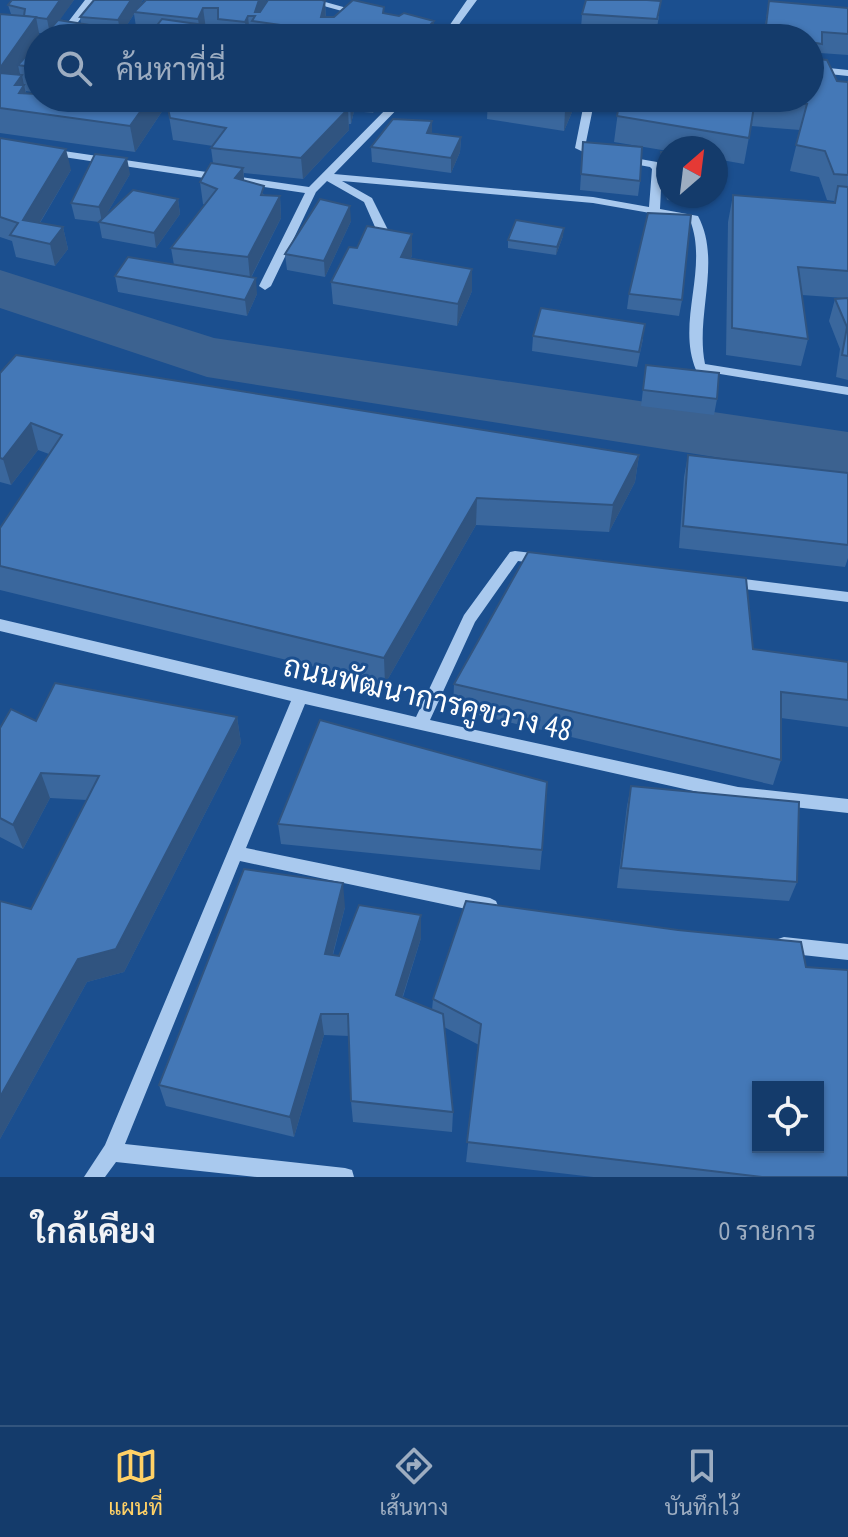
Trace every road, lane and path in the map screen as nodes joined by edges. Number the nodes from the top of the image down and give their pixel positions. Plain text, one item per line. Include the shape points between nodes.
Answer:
1 (90, 0) edge
2 (307, 0) edge
3 (472, 0) edge
4 (377, 17) edge
5 (72, 24) edge
6 (455, 24) edge
7 (824, 70) edge
8 (848, 73) edge
9 (389, 112) edge
10 (587, 112) edge
11 (31, 149) edge
12 (326, 176) junction
13 (311, 191) junction
14 (654, 211) junction
15 (385, 236) edge
16 (265, 286) dead end
17 (848, 391) edge
18 (562, 562) edge
19 (705, 580) edge
20 (848, 597) edge
21 (0, 625) edge
22 (300, 697) junction
23 (420, 724) junction
24 (848, 806) edge
25 (236, 853) junction
26 (514, 911) edge
27 (772, 944) edge
28 (848, 952) edge
29 (112, 1152) junction
30 (93, 1177) edge
31 (345, 1177) edge

1 - 5 street
2 - 4 street
3 - 6 street
7 - 8 street
9 - 12 street
10 - 14 street via 580,148 590,155 653,164
11 - 13 street
12 - 13 street
12 - 14 street via 593,200
12 - 15 street via 368,200
13 - 16 street
14 - 17 street via 694,218 698,226 702,240 693,345 700,367
18 - 23 street via 515,556 469,619
19 - 20 street
21 - 22 street, ถนนพัฒนาการคูขวาง 48
22 - 23 street, ถนนพัฒนาการคูขวาง 48
22 - 25 street
23 - 24 street, ถนนพัฒนาการคูขวาง 48 via 738,794
25 - 26 street
25 - 29 street
27 - 28 street
29 - 30 street
29 - 31 street

